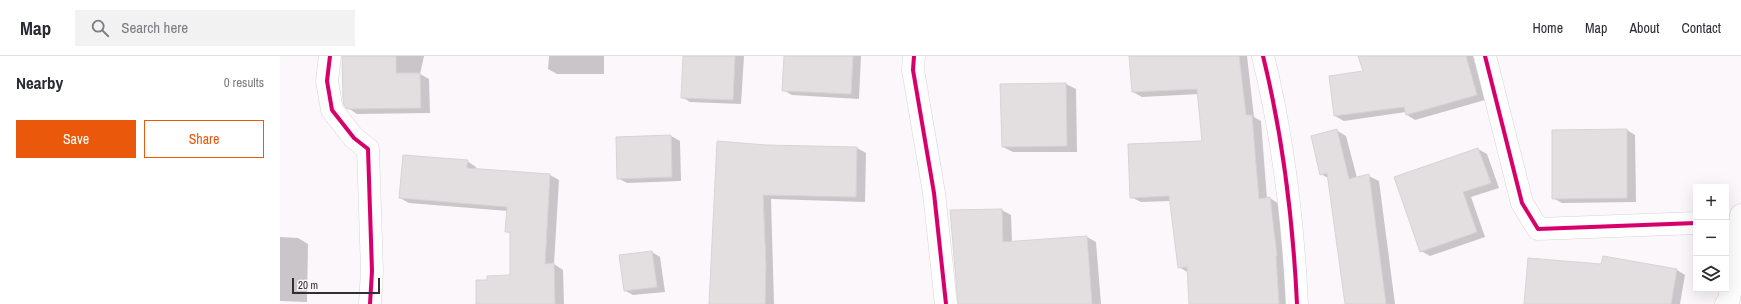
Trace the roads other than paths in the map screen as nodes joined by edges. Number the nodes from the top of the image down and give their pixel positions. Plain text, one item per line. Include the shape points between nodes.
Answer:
1 (330, 56) edge
2 (914, 56) edge
3 (1263, 56) edge
4 (1485, 56) edge
5 (1736, 219) edge
6 (1693, 222) edge
7 (370, 304) edge
8 (946, 304) edge
9 (1297, 304) edge
10 (1726, 304) edge

1 - 7 street via 326,81 332,110 354,138 368,149 372,271
2 - 8 street via 913,70 934,193
3 - 9 street via 1274,100 1294,248
4 - 6 street via 1522,203 1538,229
5 - 10 street via 1729,300

